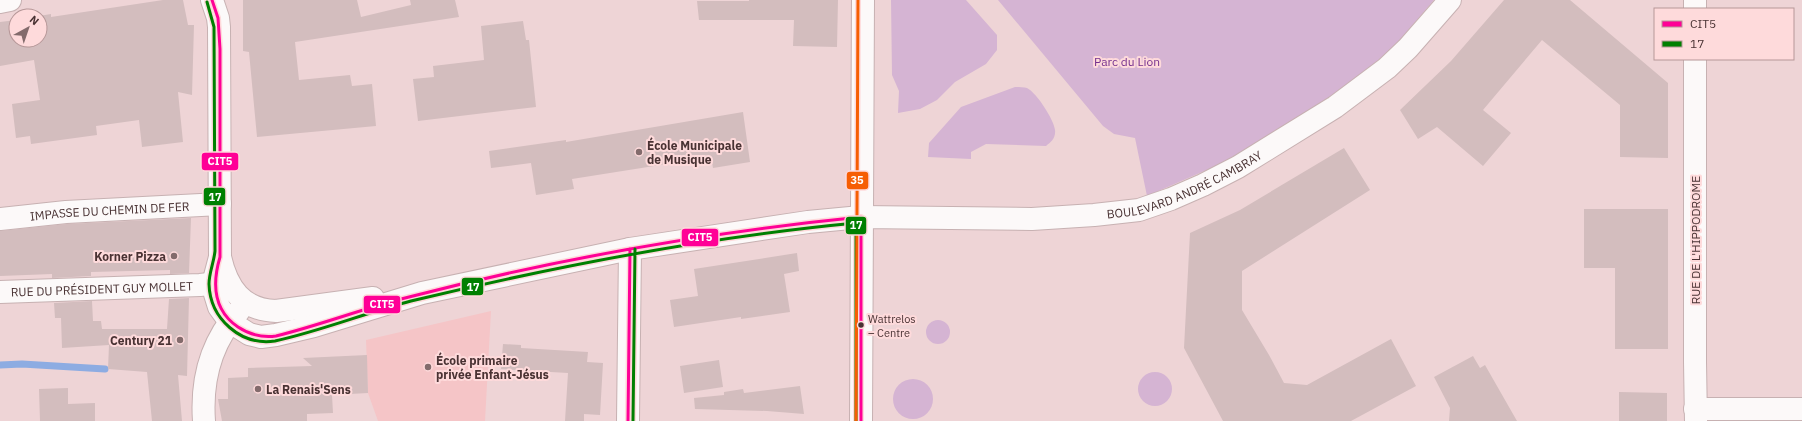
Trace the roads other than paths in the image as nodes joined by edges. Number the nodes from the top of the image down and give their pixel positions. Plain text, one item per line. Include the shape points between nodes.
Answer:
1 (10, 0) edge
2 (212, 0) edge
3 (863, 0) edge
4 (1450, 0) edge
5 (0, 2) edge
6 (1695, 60) edge
7 (220, 204) junction
8 (861, 217) junction
9 (0, 219) edge
10 (630, 249) junction
11 (221, 283) junction
12 (0, 292) edge
13 (422, 293) junction
14 (247, 303) junction
15 (230, 321) junction
16 (1802, 409) edge
17 (1696, 415) edge
18 (204, 421) edge
19 (628, 421) edge
20 (861, 421) edge

1 - 5 street
2 - 7 street via 219,27
3 - 8 street
4 - 8 street, BOULEVARD ANDRÉ CAMBRAY via 1408,48 1360,90 1292,135 1238,166 1203,185 1165,201 1139,210 1086,216
6 - 17 street, RUE DE L'HIPPODROME
7 - 9 street, IMPASSE DU CHEMIN DE FER via 66,212
7 - 11 street
8 - 10 street, BOULEVARD ANDRÉ CAMBRAY via 808,222
8 - 20 street
10 - 13 street, BOULEVARD ANDRÉ CAMBRAY
10 - 19 street
11 - 12 street, RUE DU PRÉSIDENT GUY MOLLET
11 - 14 street
11 - 15 street via 215,294 219,307
13 - 14 street via 276,311 263,310
13 - 15 street via 276,335 261,337 249,334
14 - 15 street
15 - 18 street via 208,362 204,385
16 - 17 street

